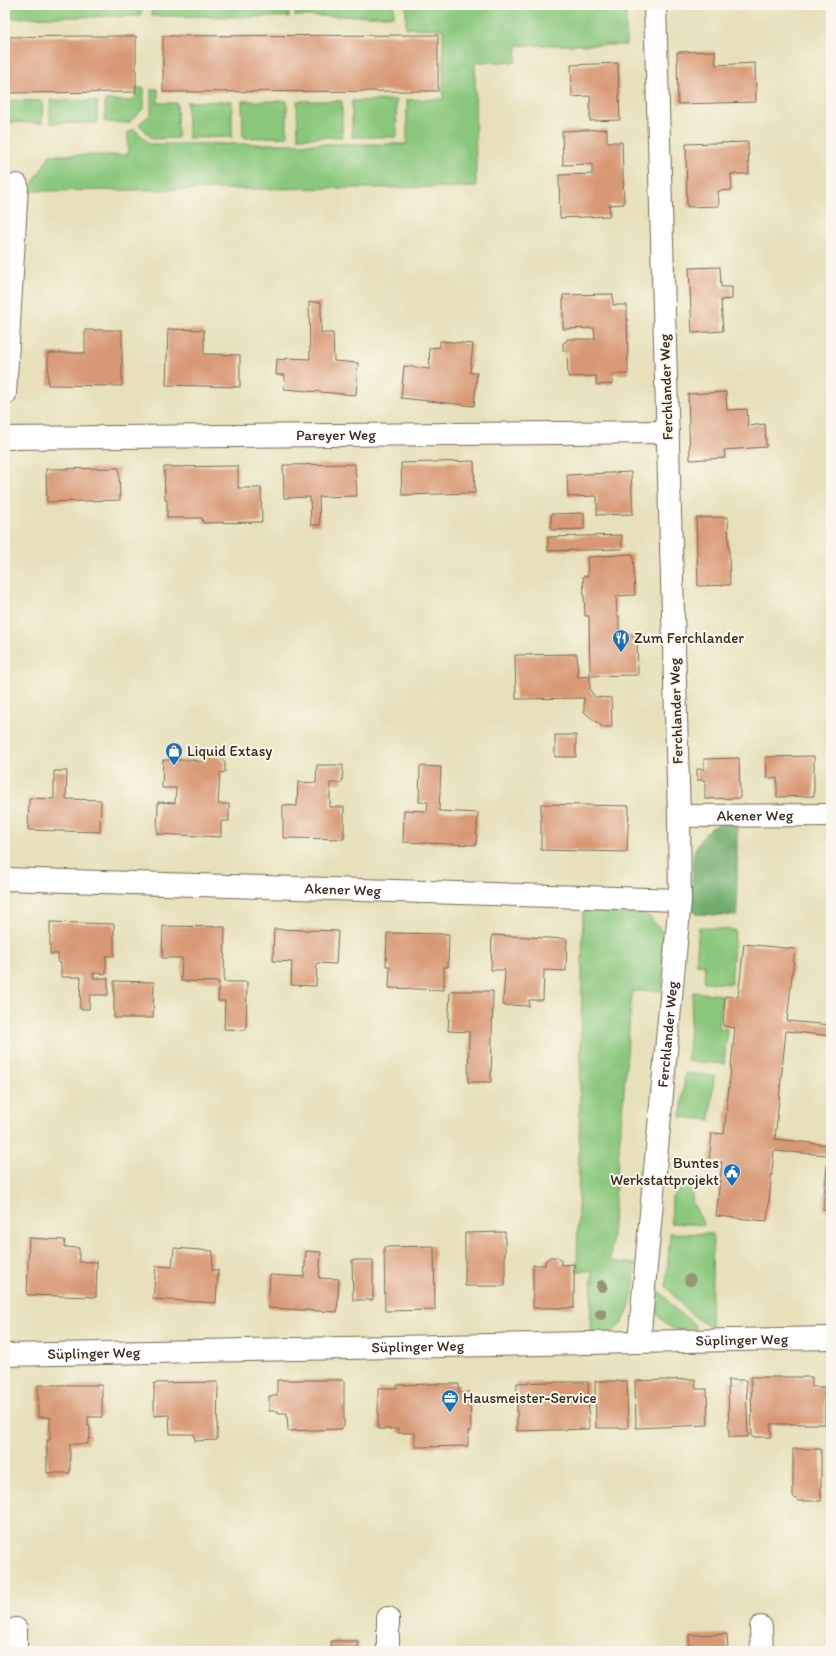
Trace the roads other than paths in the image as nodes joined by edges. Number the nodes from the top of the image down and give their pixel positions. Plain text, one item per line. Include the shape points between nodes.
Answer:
1 (655, 5) edge
2 (16, 185) dead end
3 (5, 394) edge
4 (668, 432) junction
5 (5, 438) edge
6 (831, 815) edge
7 (679, 816) junction
8 (5, 879) edge
9 (680, 900) junction
10 (831, 1338) edge
11 (639, 1342) junction
12 (5, 1355) edge
13 (388, 1618) dead end
14 (761, 1628) dead end
15 (16, 1629) dead end
16 (16, 1651) edge
17 (388, 1651) edge
18 (762, 1651) edge

1 - 4 street, Ferchlander Weg
2 - 3 street
4 - 5 street, Pareyer Weg
4 - 7 street, Ferchlander Weg
6 - 7 street, Akener Weg
7 - 9 street, Ferchlander Weg
8 - 9 street, Akener Weg
9 - 11 street, Ferchlander Weg
10 - 11 street, Süplinger Weg
11 - 12 street, Süplinger Weg
13 - 17 street
14 - 18 street
15 - 16 street

